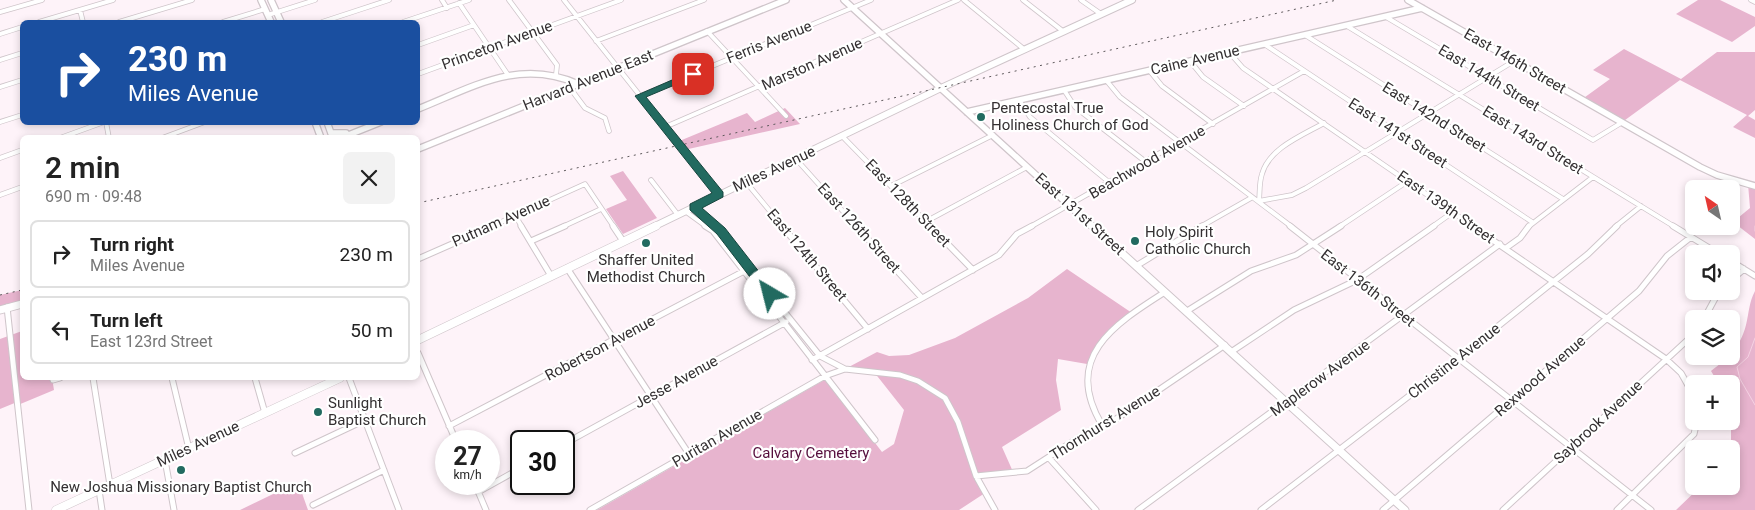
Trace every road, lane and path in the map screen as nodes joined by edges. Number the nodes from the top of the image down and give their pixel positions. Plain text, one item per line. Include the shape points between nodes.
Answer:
1 (42, 0) edge
2 (113, 0) edge
3 (192, 0) edge
4 (261, 0) edge
5 (271, 0) edge
6 (315, 0) edge
7 (389, 0) edge
8 (442, 0) edge
9 (470, 0) edge
10 (510, 0) edge
11 (564, 0) edge
12 (621, 0) edge
13 (704, 0) edge
14 (786, 0) edge
15 (844, 0) edge
16 (872, 0) edge
17 (958, 0) edge
18 (964, 0) edge
19 (1023, 0) edge
20 (1081, 0) edge
21 (1132, 0) edge
22 (1408, 0) edge
23 (1751, 0) edge
24 (1755, 2) edge
25 (460, 4) junction
26 (447, 8) junction
27 (852, 8) junction
28 (1422, 8) junction
29 (265, 9) junction
30 (80, 10) junction
31 (0, 12) edge
32 (277, 12) junction
33 (1101, 14) junction
34 (268, 15) junction
35 (577, 16) junction
36 (1386, 17) junction
37 (46, 20) edge
38 (82, 20) edge
39 (126, 20) edge
40 (229, 20) edge
41 (270, 20) edge
42 (280, 20) edge
43 (328, 20) edge
44 (409, 20) edge
45 (474, 25) junction
46 (1347, 26) junction
47 (20, 28) edge
48 (707, 31) junction
49 (532, 32) junction
50 (1064, 32) junction
51 (0, 34) edge
52 (881, 34) junction
53 (1305, 35) junction
54 (596, 41) junction
55 (420, 43) edge
56 (1264, 44) junction
57 (489, 48) junction
58 (1025, 50) junction
59 (1229, 52) junction
60 (20, 54) edge
61 (732, 58) junction
62 (0, 60) edge
63 (1190, 61) junction
64 (1514, 61) junction
65 (618, 67) junction
66 (1149, 70) junction
67 (1304, 71) junction
68 (420, 73) edge
69 (508, 74) junction
70 (556, 75) junction
71 (1488, 77) junction
72 (1106, 80) junction
73 (20, 81) edge
74 (578, 84) junction
75 (0, 87) edge
76 (759, 87) junction
77 (570, 88) junction
78 (941, 88) junction
79 (1274, 89) junction
80 (1064, 90) junction
81 (1459, 94) junction
82 (640, 96) junction
83 (1019, 100) junction
84 (1244, 106) junction
85 (420, 108) edge
86 (968, 112) junction
87 (1428, 113) junction
88 (20, 116) edge
89 (786, 116) dead end
90 (0, 122) edge
91 (1324, 123) junction
92 (1621, 123) junction
93 (1213, 124) junction
94 (97, 125) edge
95 (197, 125) edge
96 (373, 125) edge
97 (665, 127) junction
98 (357, 131) junction
99 (609, 131) dead end
100 (1397, 133) junction
101 (68, 135) edge
102 (170, 135) edge
103 (332, 135) edge
104 (348, 135) edge
105 (993, 135) junction
106 (843, 136) junction
107 (1180, 143) junction
108 (420, 147) edge
109 (20, 151) edge
110 (1365, 151) junction
111 (0, 158) edge
112 (796, 159) junction
113 (1146, 162) junction
114 (1027, 166) junction
115 (1593, 177) junction
116 (652, 180) dead end
117 (1408, 181) junction
118 (746, 182) junction
119 (1110, 183) junction
120 (892, 186) junction
121 (1755, 186) edge
122 (20, 188) edge
123 (0, 195) edge
124 (720, 195) junction
125 (1251, 198) junction
126 (1563, 199) junction
127 (1259, 201) junction
128 (1070, 206) junction
129 (1641, 206) junction
130 (694, 207) junction
131 (601, 209) junction
132 (686, 211) junction
133 (1453, 212) junction
134 (515, 214) junction
135 (678, 215) junction
136 (925, 222) junction
137 (1532, 222) junction
138 (1691, 237) junction
139 (531, 241) junction
140 (623, 241) junction
141 (1500, 244) junction
142 (1312, 245) junction
143 (1704, 245) edge
144 (1506, 248) junction
145 (420, 257) edge
146 (1136, 266) junction
147 (1740, 267) edge
148 (567, 268) junction
149 (750, 268) junction
150 (1744, 269) junction
151 (972, 270) junction
152 (744, 272) junction
153 (1740, 272) edge
154 (551, 276) junction
155 (1755, 276) edge
156 (1357, 280) junction
157 (1553, 281) junction
158 (1165, 292) junction
159 (922, 298) junction
160 (20, 305) edge
161 (4, 309) edge
162 (1187, 311) junction
163 (1404, 317) junction
164 (1607, 318) junction
165 (790, 320) junction
166 (784, 323) junction
167 (868, 329) junction
168 (420, 339) edge
169 (615, 340) junction
170 (1685, 342) edge
171 (1225, 346) junction
172 (1231, 352) junction
173 (820, 356) junction
174 (420, 359) edge
175 (1458, 359) junction
176 (1666, 359) junction
177 (812, 360) junction
178 (845, 369) junction
179 (825, 376) junction
180 (92, 380) edge
181 (172, 380) edge
182 (256, 380) edge
183 (336, 380) edge
184 (350, 380) edge
185 (1685, 381) edge
186 (650, 396) junction
187 (1511, 401) junction
188 (1286, 402) junction
189 (265, 413) junction
190 (365, 420) junction
191 (1102, 425) junction
192 (449, 426) junction
193 (451, 430) edge
194 (1695, 430) edge
195 (575, 438) edge
196 (876, 440) dead end
197 (1571, 447) junction
198 (189, 448) junction
199 (1340, 450) junction
200 (295, 453) dead end
201 (690, 454) junction
202 (1050, 458) junction
203 (164, 460) junction
204 (384, 470) junction
205 (976, 476) junction
206 (110, 485) junction
207 (99, 490) junction
208 (479, 495) edge
209 (1632, 495) junction
210 (1395, 500) junction
211 (313, 505) dead end
212 (29, 510) edge
213 (56, 510) edge
214 (102, 510) edge
215 (174, 510) edge
216 (398, 510) edge
217 (486, 510) edge
218 (590, 510) edge
219 (995, 510) edge
220 (1096, 510) edge
221 (1138, 510) edge
222 (1261, 510) edge
223 (1383, 510) edge
224 (1405, 510) edge
225 (1503, 510) edge
226 (1617, 510) edge
227 (1650, 510) edge

1 - 31 street
2 - 30 street
3 - 39 street
4 - 29 street
5 - 32 street
6 - 32 street
7 - 43 street
8 - 26 street
9 - 25 street
10 - 49 street
11 - 35 street
12 - 35 street, Princeton Avenue
13 - 54 street
14 - 48 street, Harvard Avenue East
15 - 27 street, East 131st Street
16 - 27 street, Ferris Avenue
17 - 52 street, Marston Avenue
18 - 58 street
19 - 50 street
20 - 33 street
21 - 33 main road, Miles Avenue
22 - 28 street, East 146th Street
23 - 24 street
25 - 26 street
25 - 45 street
26 - 44 street
27 - 52 street, East 131st Street
27 - 61 street, Ferris Avenue
28 - 36 street, Caine Avenue
28 - 64 street, East 146th Street
29 - 34 street
29 - 40 street
30 - 37 street
30 - 38 street
32 - 34 street
32 - 42 street
33 - 50 main road, Miles Avenue
34 - 41 street
35 - 49 street, Princeton Avenue
35 - 54 street
36 - 46 street, Caine Avenue
36 - 71 street, East 144th Street
45 - 55 street
45 - 57 street
46 - 53 street, Caine Avenue
46 - 81 street, East 143rd Street
47 - 51 street
48 - 61 street
48 - 65 street, Harvard Avenue East
49 - 57 street, Princeton Avenue
49 - 70 street via 556,65
50 - 58 main road, Miles Avenue
52 - 76 street, Marston Avenue
52 - 78 street, East 131st Street
53 - 56 street, Caine Avenue
53 - 87 street, East 142nd Street
54 - 65 street
56 - 59 street, Caine Avenue
56 - 67 street, East 141st Street
57 - 68 street, Princeton Avenue
57 - 69 street
58 - 78 main road, Miles Avenue
59 - 63 street, Caine Avenue
59 - 79 street, East 139th Street via 1244,68
60 - 62 street
61 - 76 street
61 - 82 street, Ferris Avenue
63 - 66 street, Caine Avenue
63 - 84 street via 1203,77
64 - 71 street
64 - 92 street, East 146th Street
65 - 74 street, Harvard Avenue East
65 - 82 street
66 - 72 street, Caine Avenue
66 - 93 street via 1162,86
67 - 79 street, Beachwood Avenue
67 - 100 street, East 141st Street
69 - 70 street via 534,72
69 - 85 street
70 - 74 street
71 - 81 street
71 - 92 street, East 144th Street via 1593,140
72 - 80 street, Caine Avenue
72 - 107 street, East 136th Street via 1120,97
73 - 75 street
74 - 77 street, Harvard Avenue East
76 - 89 street
76 - 97 street, Marston Avenue
77 - 99 street via 587,110 601,114 608,122
77 - 108 street, Harvard Avenue East
78 - 86 street, East 131st Street
78 - 106 main road, Miles Avenue
79 - 84 street, Beachwood Avenue
79 - 91 street, East 139th Street
80 - 83 street, Caine Avenue
80 - 113 street via 1075,107
81 - 87 street
81 - 115 street, East 143rd Street
82 - 97 street
83 - 86 street, Caine Avenue
83 - 119 street via 1030,117
84 - 93 street, Beachwood Avenue
86 - 105 street, East 131st Street
87 - 100 street
87 - 126 street, East 142nd Street
88 - 90 street
91 - 110 street, East 139th Street
91 - 127 street via 1280,149 1270,160 1264,170
92 - 121 street, East 146th Street via 1717,175
93 - 107 street, Beachwood Avenue
94 - 101 street
95 - 102 street
96 - 98 street
97 - 124 street
98 - 103 street
98 - 104 street
100 - 110 street
100 - 137 street, East 141st Street
105 - 114 street, East 131st Street
105 - 120 street
106 - 112 main road, Miles Avenue
106 - 120 street, East 128th Street
107 - 113 street, Beachwood Avenue
107 - 125 street, East 136th Street
109 - 111 street
110 - 117 street, East 139th Street
110 - 127 street via 1306,188 1284,197
112 - 118 main road, Miles Avenue
112 - 159 street, East 126th Street
113 - 119 street, Beachwood Avenue
114 - 128 street, East 131st Street
114 - 136 street
115 - 126 street
115 - 129 street, East 143rd Street
116 - 135 street
117 - 133 street, East 139th Street
117 - 142 street
118 - 124 main road, Miles Avenue
118 - 167 street, East 124th Street
119 - 128 street, Beachwood Avenue
120 - 136 street, East 128th Street
122 - 123 street
124 - 130 main road, Miles Avenue
125 - 127 street, East 136th Street
125 - 146 street
126 - 137 street
127 - 142 street, East 136th Street
128 - 146 street, East 131st Street
128 - 151 street, Beachwood Avenue via 1017,234 999,255
129 - 138 street, East 143rd Street
129 - 157 street, Christine Avenue
130 - 132 main road, Miles Avenue
130 - 149 street via 717,226
131 - 134 street, Putnam Avenue via 585,184
131 - 139 street
131 - 140 street
132 - 135 main road, Miles Avenue
132 - 152 street via 713,231
133 - 141 street, East 139th Street
133 - 156 street
134 - 139 street
134 - 145 street, Putnam Avenue
135 - 140 main road, Miles Avenue
136 - 151 street, East 128th Street
137 - 144 street via 1520,238
138 - 143 street, East 143rd Street
138 - 164 street, Rexwood Avenue via 1667,256 1639,291
139 - 154 street
140 - 148 main road, Miles Avenue
141 - 144 street, East 139th Street
141 - 163 street, Maplerow Avenue
142 - 156 street, East 136th Street
142 - 162 street via 1296,255 1251,271
144 - 157 street, East 139th Street
146 - 158 street, East 131st Street
147 - 150 street
148 - 154 main road, Miles Avenue
148 - 169 street
149 - 152 street, Robertson Avenue
149 - 165 street
150 - 153 street
150 - 155 street
151 - 159 street, Beachwood Avenue
152 - 166 street
152 - 169 street, Robertson Avenue
154 - 168 main road, Miles Avenue
156 - 163 street, East 136th Street
156 - 172 street via 1294,310
157 - 164 street, East 139th Street
157 - 175 street, Christine Avenue
158 - 162 street, East 131st Street
158 - 191 street via 1122,320 1104,338 1087,364 1086,384 1090,402
159 - 167 street, Beachwood Avenue
160 - 161 street
161 - 212 street
162 - 171 street, East 131st Street
163 - 175 street, East 136th Street
163 - 188 street, Maplerow Avenue
164 - 176 street, East 139th Street
164 - 187 street, Rexwood Avenue
165 - 166 street, Jesse Avenue
165 - 173 street
166 - 177 street
166 - 186 street, Jesse Avenue
167 - 173 street, Beachwood Avenue
169 - 186 street
169 - 192 street, Robertson Avenue
170 - 176 street, Saybrook Avenue
171 - 172 street, East 131st Street
171 - 191 street, Thornhurst Avenue via 1116,420
172 - 188 street, East 131st Street
173 - 177 street, Beachwood Avenue
173 - 178 street
174 - 192 street
175 - 187 street, East 136th Street
175 - 199 street, Christine Avenue
176 - 185 street, East 139th Street
176 - 197 street, Saybrook Avenue
177 - 179 street
178 - 179 street, Puritan Avenue
178 - 205 street via 900,374 918,380 945,398 958,422
179 - 196 street
179 - 201 street, Puritan Avenue
180 - 206 street
181 - 198 street
182 - 189 street
183 - 189 main road, Miles Avenue
184 - 190 street
186 - 195 street, Jesse Avenue
186 - 201 street
187 - 197 street, East 136th Street
187 - 210 street, Rexwood Avenue
188 - 199 street, East 131st Street
188 - 221 street, Maplerow Avenue
189 - 198 main road, Miles Avenue
190 - 200 street
190 - 204 street
191 - 202 street, Thornhurst Avenue
192 - 193 street
194 - 209 street
197 - 209 street, East 136th Street
197 - 225 street, Saybrook Avenue
198 - 203 main road, Miles Avenue
199 - 210 street, East 131st Street
199 - 222 street, Christine Avenue
201 - 218 street, Puritan Avenue
202 - 205 street, Thornhurst Avenue via 1020,473
202 - 220 street
203 - 206 main road, Miles Avenue
203 - 215 street
204 - 211 street
204 - 216 street
205 - 219 street
206 - 207 main road, Miles Avenue
207 - 213 main road, Miles Avenue
207 - 214 street
208 - 217 street
209 - 226 street
209 - 227 street, East 136th Street
210 - 223 street, Rexwood Avenue
210 - 224 street, East 131st Street

